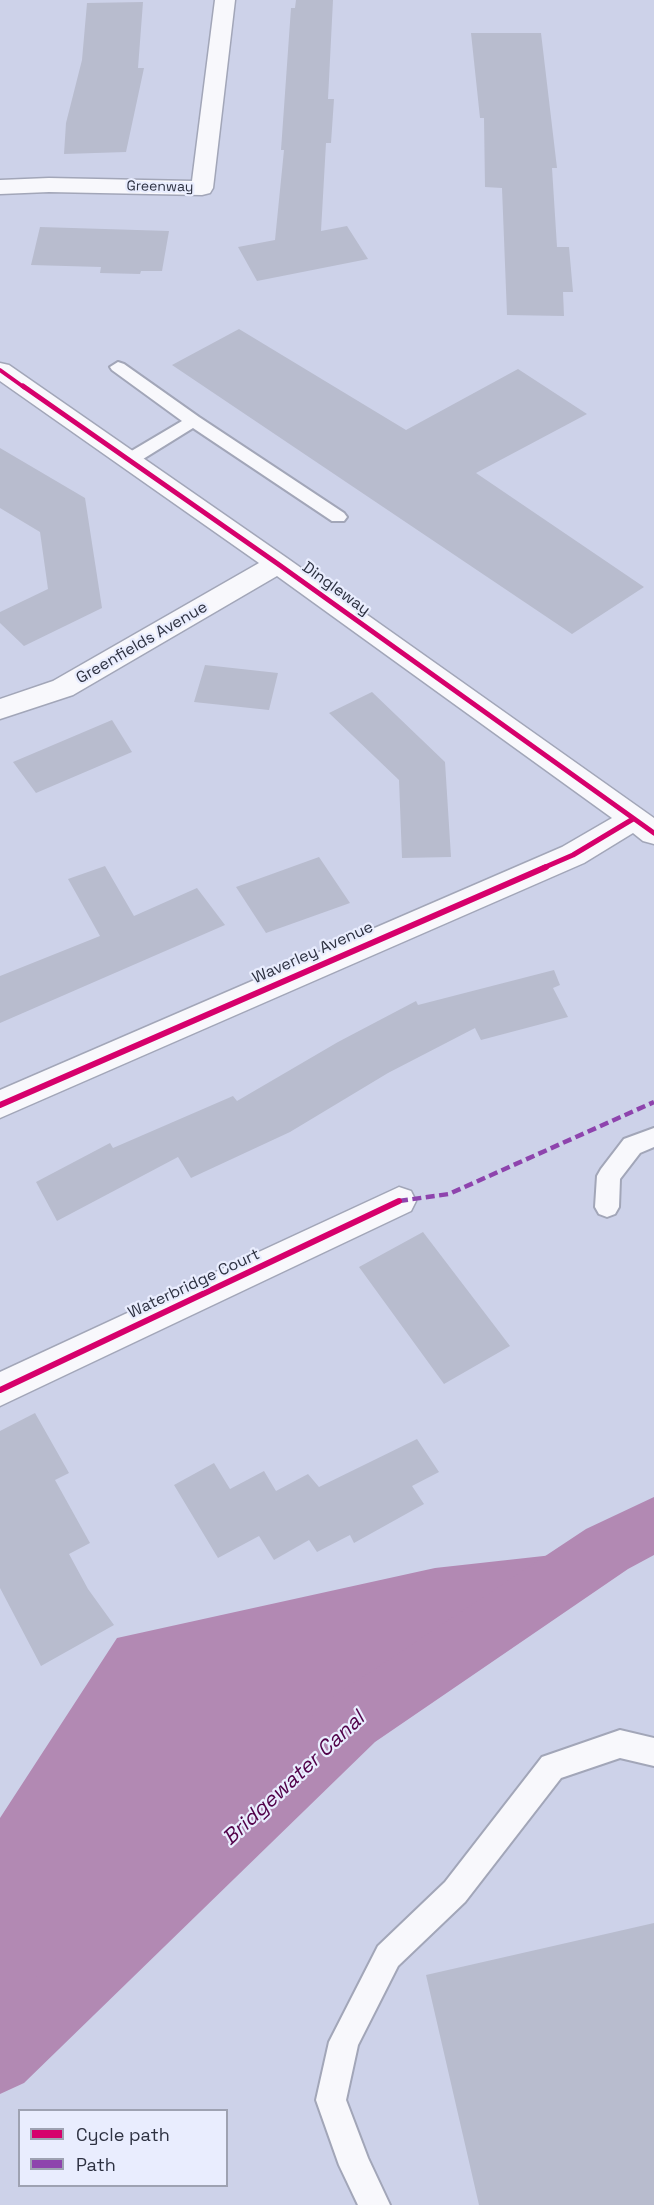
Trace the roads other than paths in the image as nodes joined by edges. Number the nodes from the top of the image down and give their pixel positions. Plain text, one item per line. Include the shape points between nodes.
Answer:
1 (225, 0) edge
2 (0, 187) edge
3 (118, 367) dead end
4 (0, 370) edge
5 (193, 421) junction
6 (129, 459) junction
7 (338, 518) dead end
8 (279, 564) junction
9 (0, 708) edge
10 (643, 826) edge
11 (0, 1105) edge
12 (654, 1137) edge
13 (399, 1202) dead end
14 (607, 1207) dead end
15 (0, 1390) edge
16 (654, 1752) edge
17 (374, 2205) edge

1 - 2 street, Greenway via 202,188
3 - 5 lane
4 - 6 street, Dingleway
5 - 6 lane
5 - 7 lane
6 - 8 street, Dingleway
8 - 9 street, Greenfields Avenue via 63,688
8 - 10 street, Dingleway
10 - 11 street, Waverley Avenue
12 - 14 lane via 632,1146 609,1176
13 - 15 street, Waterbridge Court
16 - 17 lane via 620,1744 552,1767 454,1892 388,1956 344,2042 331,2100

